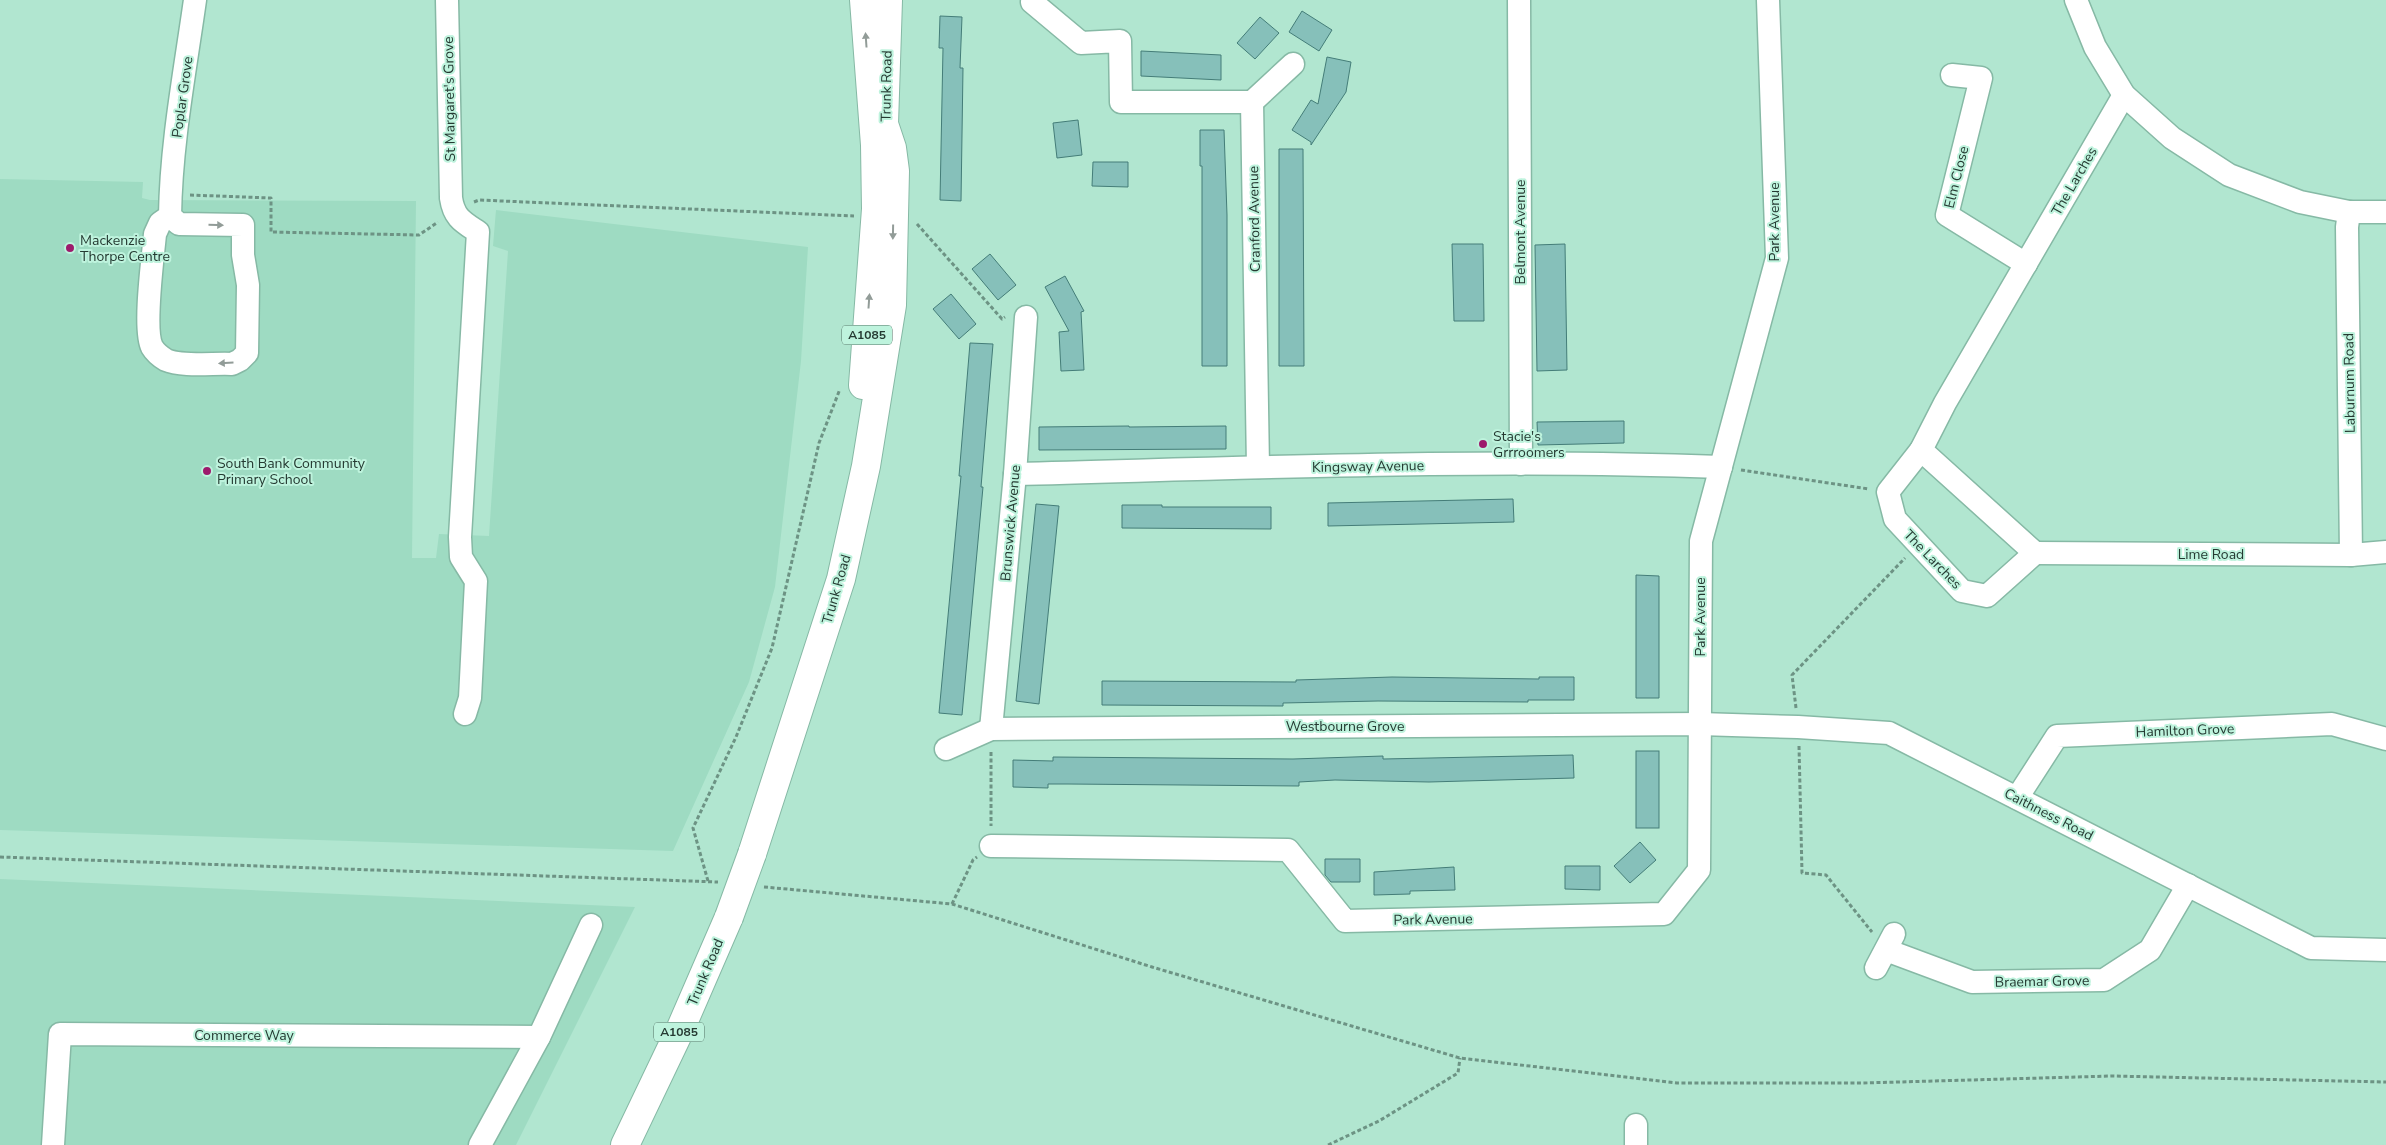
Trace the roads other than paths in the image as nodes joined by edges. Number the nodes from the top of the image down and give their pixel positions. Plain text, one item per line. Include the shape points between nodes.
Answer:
1 (196, 0) edge
2 (447, 0) edge
3 (864, 0) edge
4 (888, 0) edge
5 (1519, 0) edge
6 (1768, 0) edge
7 (2076, 0) edge
8 (1032, 2) dead end
9 (1293, 64) dead end
10 (1952, 75) dead end
11 (2124, 95) junction
12 (1252, 102) junction
13 (170, 205) junction
14 (885, 211) junction
15 (2349, 212) junction
16 (2386, 212) edge
17 (2026, 264) junction
18 (1026, 318) road end
19 (1921, 450) junction
20 (1521, 464) junction
21 (1258, 467) junction
22 (1721, 467) junction
23 (1016, 474) junction
24 (2386, 552) edge
25 (2035, 553) junction
26 (2351, 555) junction
27 (465, 714) dead end
28 (1700, 724) junction
29 (991, 729) junction
30 (2386, 739) edge
31 (946, 749) dead end
32 (2017, 798) junction
33 (991, 846) road end
34 (2188, 885) junction
35 (591, 925) dead end
36 (2386, 950) edge
37 (1885, 951) dead end
38 (539, 1037) junction
39 (53, 1145) edge
40 (480, 1145) edge
41 (625, 1145) edge

1 - 13 street, Poplar Grove
2 - 27 street, St Margaret's Grove via 452,205 462,221 478,232 460,537 461,557 476,581 470,698
14 -> 3 main road, A1085 via 875,145
4 - 14 main road, Trunk Road / A1085 via 884,124 895,171
5 - 20 street, Belmont Avenue
6 - 22 street, Park Avenue via 1777,258
7 - 11 street via 2095,47
8 - 12 street via 1081,43 1120,41 1121,102
9 - 12 street
10 - 17 street, Elm Close via 1981,78 1947,215
11 - 15 street via 2172,138 2229,174 2300,202
11 - 17 street, The Larches
12 - 21 street, Cranford Avenue
13 -> 13 street via 179,224 243,225 248,285 246,353 232,364 175,362 159,355 152,347 149,337 155,234
14 - 41 main road, Trunk Road / A1085, bridge via 892,305 866,466 841,579 729,917
15 - 16 street
15 - 26 street, Laburnum Road
17 - 19 street, The Larches
18 - 23 street, Brunswick Avenue
19 - 25 street
19 - 25 street, The Larches via 1888,492 1895,520 1962,591 1987,596
20 - 21 street, Kingsway Avenue
20 - 22 street, Kingsway Avenue
21 - 23 street, Kingsway Avenue
22 - 28 street, Park Avenue via 1701,541
23 - 29 street, Brunswick Avenue
24 - 26 street, Lime Road
25 - 26 street, Lime Road
28 - 29 street, Westbourne Grove
28 - 32 street, Caithness Road via 1889,733
28 - 33 street, Park Avenue via 1699,870 1664,914 1346,921 1288,850
29 - 31 street
30 - 32 street, Hamilton Grove via 2332,724 2057,736
32 - 34 street, Caithness Road
34 - 36 street, Caithness Road via 2311,948
34 - 37 street, Braemar Grove via 2150,950 2104,980 1972,982
35 - 38 street
38 - 39 street, Commerce Way via 60,1034
38 - 40 street

